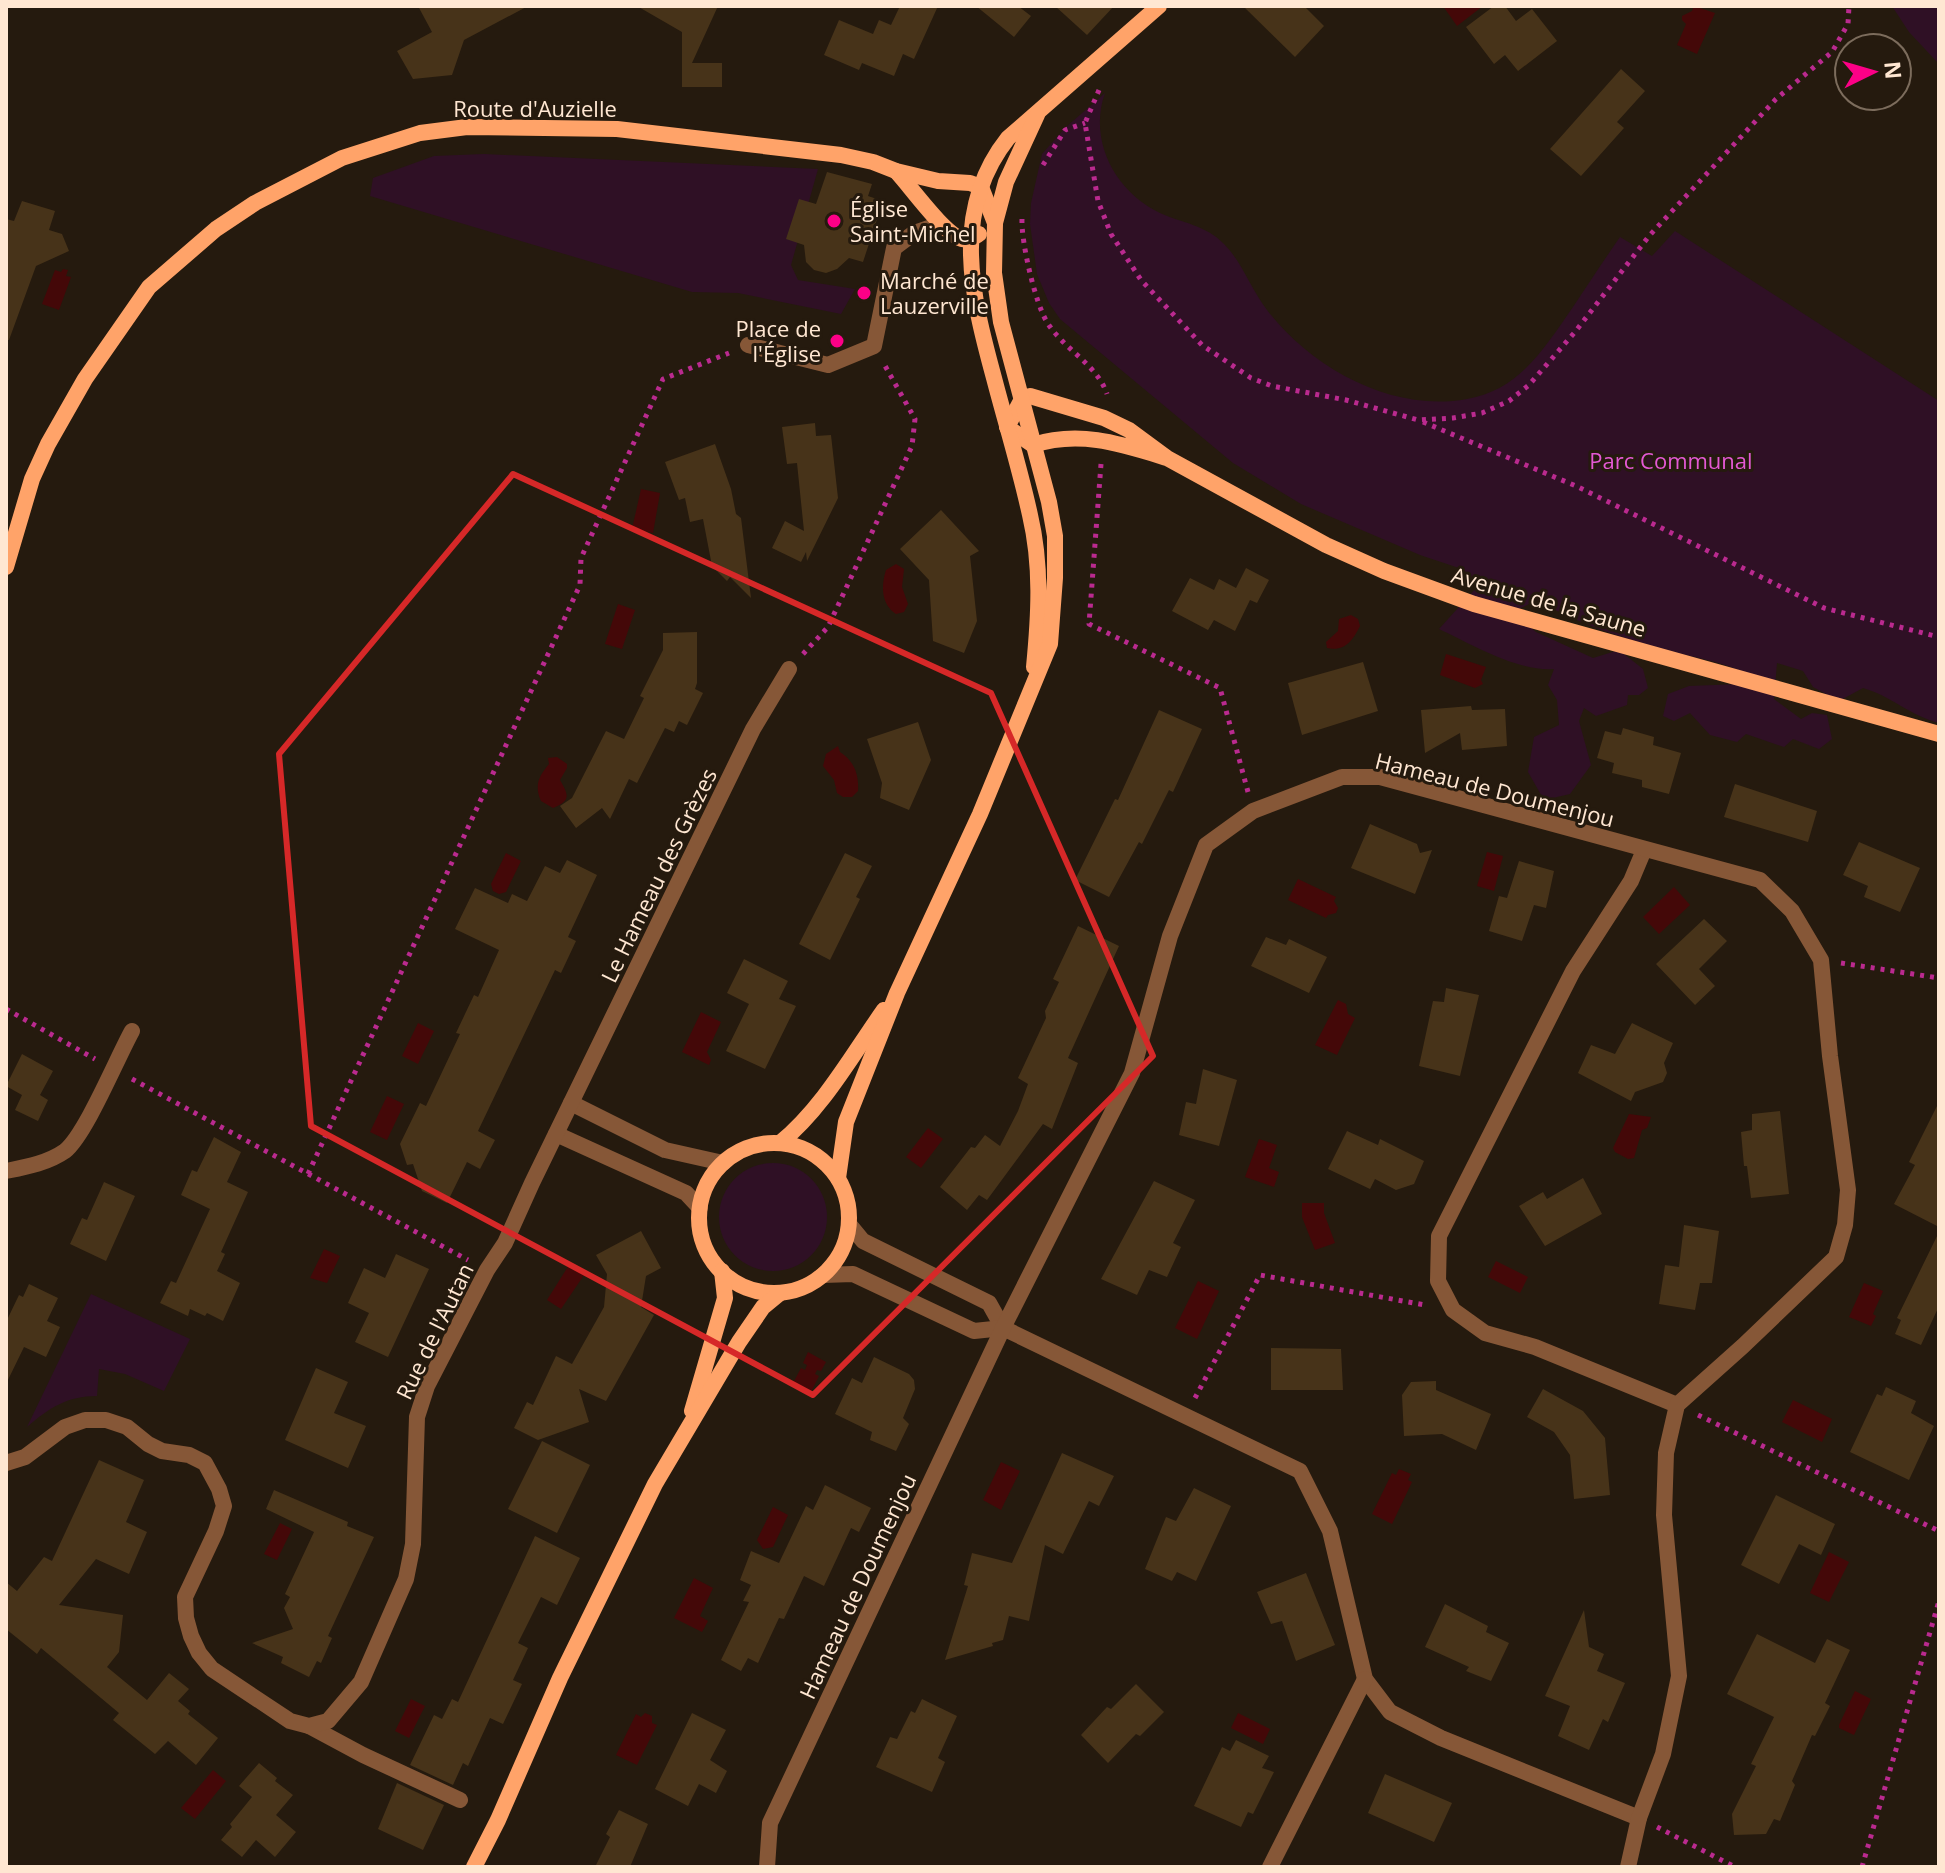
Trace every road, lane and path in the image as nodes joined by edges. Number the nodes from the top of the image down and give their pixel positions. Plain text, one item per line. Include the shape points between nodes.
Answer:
1 (1159, 6) edge
2 (1849, 6) edge
3 (1102, 85) dead end
4 (1037, 115) junction
5 (1085, 123) junction
6 (896, 171) junction
7 (1039, 171) dead end
8 (981, 187) junction
9 (1026, 207) dead end
10 (995, 223) junction
11 (940, 224) junction
12 (971, 239) junction
13 (748, 345) joint
14 (874, 346) junction
15 (1022, 399) junction
16 (1105, 408) dead end
17 (1418, 420) junction
18 (1007, 427) junction
19 (1033, 445) junction
20 (1102, 451) dead end
21 (1167, 458) junction
22 (6, 567) edge
23 (1939, 637) edge
24 (789, 669) joint
25 (1033, 680) junction
26 (1939, 734) edge
27 (1253, 811) junction
28 (1644, 850) junction
29 (1821, 960) junction
30 (1939, 978) edge
31 (897, 993) junction
32 (6, 1009) edge
33 (132, 1031) dead end
34 (112, 1069) junction
35 (571, 1103) junction
36 (556, 1134) junction
37 (780, 1143) junction
38 (723, 1163) junction
39 (6, 1171) edge
40 (308, 1174) junction
41 (838, 1178) junction
42 (532, 1183) joint
43 (700, 1208) junction
44 (849, 1224) junction
45 (487, 1270) junction
46 (722, 1271) junction
47 (823, 1275) junction
48 (780, 1293) junction
49 (1453, 1310) junction
50 (1003, 1328) junction
51 (1677, 1405) junction
52 (1186, 1414) junction
53 (685, 1435) junction
54 (6, 1463) edge
55 (1939, 1531) edge
56 (1939, 1601) edge
57 (1365, 1679) junction
58 (309, 1726) junction
59 (460, 1800) dead end
60 (1639, 1818) junction
61 (474, 1867) edge
62 (767, 1867) edge
63 (1270, 1867) edge
64 (1628, 1867) edge
65 (1735, 1867) edge
66 (1862, 1867) edge

1 - 4 street
2 - 17 path via 1848,24 1832,52 1776,99 1649,236 1529,385 1482,413
3 - 5 path
4 - 8 street via 995,154
4 - 10 street via 1006,182
5 - 7 path via 1065,130
5 - 17 path via 1098,201 1111,234 1141,280 1202,345 1272,386
6 - 8 street, Route d'Auzielle
6 - 11 street
6 - 22 street, Route d'Auzielle via 826,153 617,129 512,126 420,133 342,158 216,229 149,287 85,379 48,444
8 - 10 street
8 - 12 street
9 - 16 path via 1023,242 1046,322 1102,381
10 - 12 street
10 - 15 street via 997,297
11 - 12 street via 961,239
11 - 14 street via 914,233 894,248
12 - 18 street via 975,309
13 - 14 street via 828,365
13 - 40 path via 663,379 581,558 580,585
14 - 24 path via 915,419 912,446 828,627
15 - 18 street
15 - 19 street
15 - 21 street, Avenue de la Saune via 1030,396 1104,418
17 - 23 path via 1576,486 1824,608
18 - 19 street
18 - 25 street via 1039,565
19 - 21 street, Avenue de la Saune via 1075,436
19 - 25 street via 1055,536 1055,578 1050,644
20 - 27 path via 1089,624 1220,688
21 - 26 street, Avenue de la Saune via 1326,545 1474,604
24 - 35 street, Le Hameau des Grèzes via 753,729
25 - 31 street via 980,814
27 - 28 street, Hameau de Doumenjou via 1342,777 1380,777
27 - 50 street, Hameau de Doumenjou via 1206,845 1170,936 1132,1073
28 - 29 street, Hameau de Doumenjou via 1760,880 1792,911
28 - 49 street via 1631,881 1573,971 1439,1236 1438,1281
29 - 30 path
29 - 51 street, Hameau de Doumenjou via 1848,1190 1836,1257
31 - 37 street via 817,1107
31 - 41 street via 846,1122
32 - 34 path
33 - 34 street
34 - 39 street via 81,1133 65,1151
34 - 40 path
35 - 36 street, Le Hameau des Grèzes
35 - 38 street via 665,1150
36 - 42 street, Le Hameau des Grèzes
36 - 43 street via 686,1193
37 - 38 street via 759,1144
37 - 41 street via 813,1154
38 - 43 street
40 - 45 path
41 - 44 street
42 - 45 street, Rue de l'Autan
43 - 46 street via 700,1231
44 - 47 street via 841,1252
44 - 50 street via 863,1241 989,1303
45 - 58 street, Rue de l'Autan via 427,1386 417,1417 413,1544 406,1579 361,1682 328,1721
46 - 48 street via 749,1289
46 - 53 street via 725,1298
47 - 48 street
47 - 50 street via 853,1274 974,1331
48 - 53 street via 747,1330
49 - 51 street via 1485,1333 1535,1347
49 - 52 path via 1260,1275
50 - 52 street
50 - 62 street, Hameau de Doumenjou via 770,1823
51 - 55 path
51 - 60 street via 1666,1453 1664,1515 1679,1676 1663,1754
52 - 57 street via 1300,1471 1330,1531
53 - 61 street via 655,1484 567,1664
54 - 58 street via 25,1457 65,1427 106,1420 127,1427 162,1451 205,1463 224,1506 185,1597 191,1636 212,1669 290,1721
56 - 66 path
57 - 60 street via 1390,1712 1429,1732
57 - 63 street
58 - 59 street
60 - 64 street
60 - 65 path

